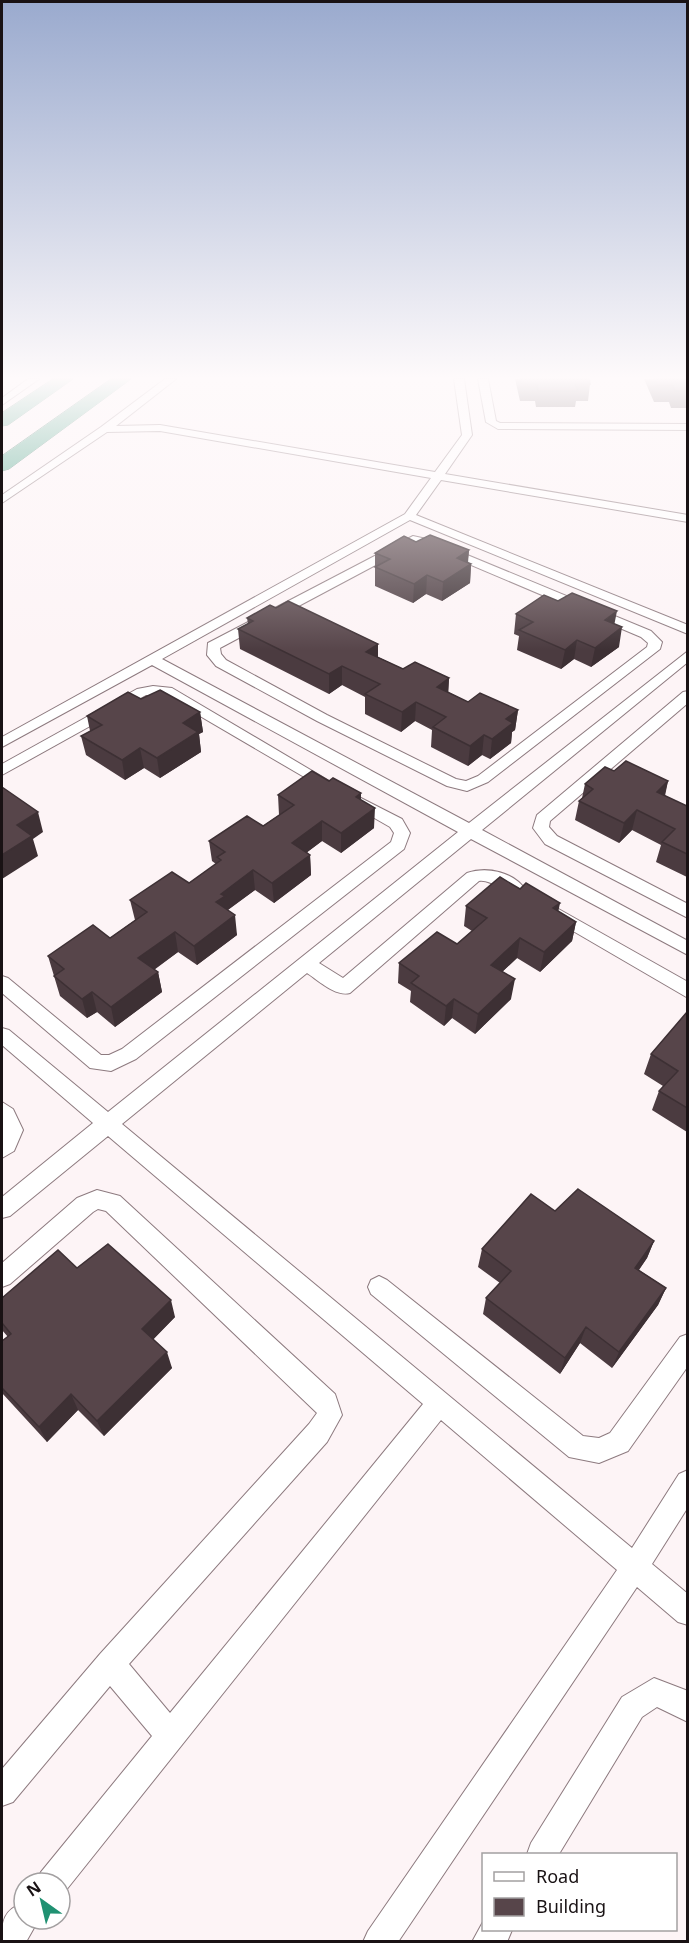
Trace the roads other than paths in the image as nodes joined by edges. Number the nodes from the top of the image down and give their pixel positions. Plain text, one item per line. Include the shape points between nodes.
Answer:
1 (46, 470) edge
2 (395, 470) edge
3 (444, 470) edge
4 (437, 477) junction
5 (2, 500) edge
6 (409, 516) junction
7 (687, 519) edge
8 (550, 574) junction
9 (531, 586) junction
10 (687, 630) edge
11 (687, 655) edge
12 (154, 660) junction
13 (687, 695) edge
14 (322, 718) junction
15 (294, 738) junction
16 (2, 743) edge
17 (6, 762) edge
18 (468, 832) junction
19 (687, 912) edge
20 (686, 946) edge
21 (306, 963) junction
22 (2, 983) edge
23 (687, 991) edge
24 (2, 1035) edge
25 (2, 1110) edge
26 (106, 1124) junction
27 (2, 1149) edge
28 (2, 1209) edge
29 (2, 1277) edge
30 (379, 1287) dead end
31 (687, 1345) edge
32 (439, 1403) junction
33 (687, 1483) edge
34 (635, 1567) junction
35 (687, 1612) edge
36 (110, 1664) junction
37 (687, 1708) edge
38 (171, 1736) junction
39 (2, 1791) edge
40 (543, 1853) edge
41 (62, 1871) edge
42 (379, 1941) edge

1 - 5 street
2 - 4 street
3 - 4 street
4 - 6 street
4 - 7 street
6 - 8 street
6 - 12 street
8 - 9 street
8 - 10 street
9 - 14 street via 427,542 413,540 213,646 221,663
9 - 14 street via 646,634 655,642 653,649 483,779 467,786 452,783
11 - 18 street
12 - 15 street
12 - 16 street
13 - 19 street via 543,819 541,828 551,840
14 - 15 street
15 - 18 street
17 - 22 street via 142,692 167,691 396,823 402,833 398,845 279,940 129,1054 111,1062 97,1063
18 - 20 street
18 - 21 street
21 - 23 street via 344,988 480,874 492,876
21 - 26 street
24 - 26 street
25 - 27 street via 11,1119 13,1131
26 - 28 street
26 - 32 street
29 - 36 street via 85,1205 97,1199 112,1203 326,1403 330,1415
30 - 31 street via 578,1448 600,1451 619,1442
32 - 34 street
32 - 38 street
33 - 34 street
34 - 35 street
34 - 42 street
36 - 38 street
36 - 39 street
37 - 40 street via 654,1692 632,1707
38 - 41 street

